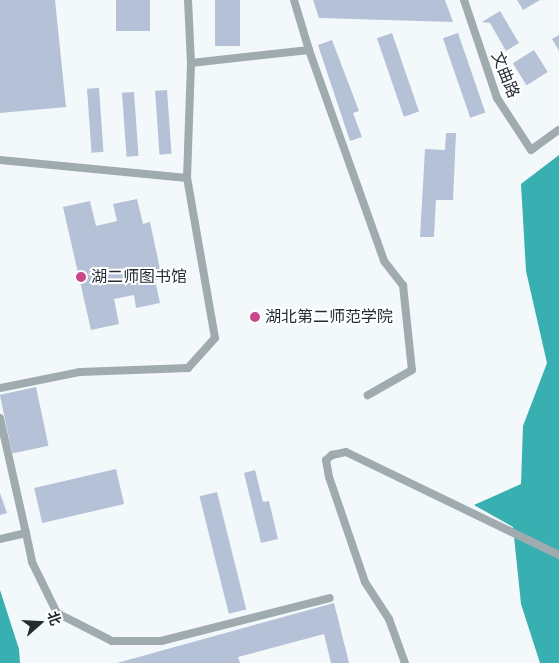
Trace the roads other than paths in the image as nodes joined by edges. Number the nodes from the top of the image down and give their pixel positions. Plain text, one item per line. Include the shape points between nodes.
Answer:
1 (188, 0) edge
2 (294, 0) edge
3 (464, 0) edge
4 (309, 50) junction
5 (191, 63) junction
6 (559, 130) edge
7 (0, 160) edge
8 (186, 178) junction
9 (0, 388) edge
10 (368, 395) dead end
11 (0, 418) edge
12 (26, 533) junction
13 (0, 539) edge
14 (559, 555) edge
15 (330, 598) dead end
16 (405, 663) edge

1 - 5 street
2 - 4 street
3 - 6 street, 文曲路 via 497,98 531,150
4 - 5 street
4 - 10 street via 384,260 404,285 412,370
5 - 8 street
7 - 8 street
8 - 9 street via 215,338 188,368 80,372
11 - 12 street
12 - 13 street
12 - 15 street via 32,562 57,613 112,641 161,641
14 - 16 street via 346,452 332,455 326,460 329,477 365,582 390,619

